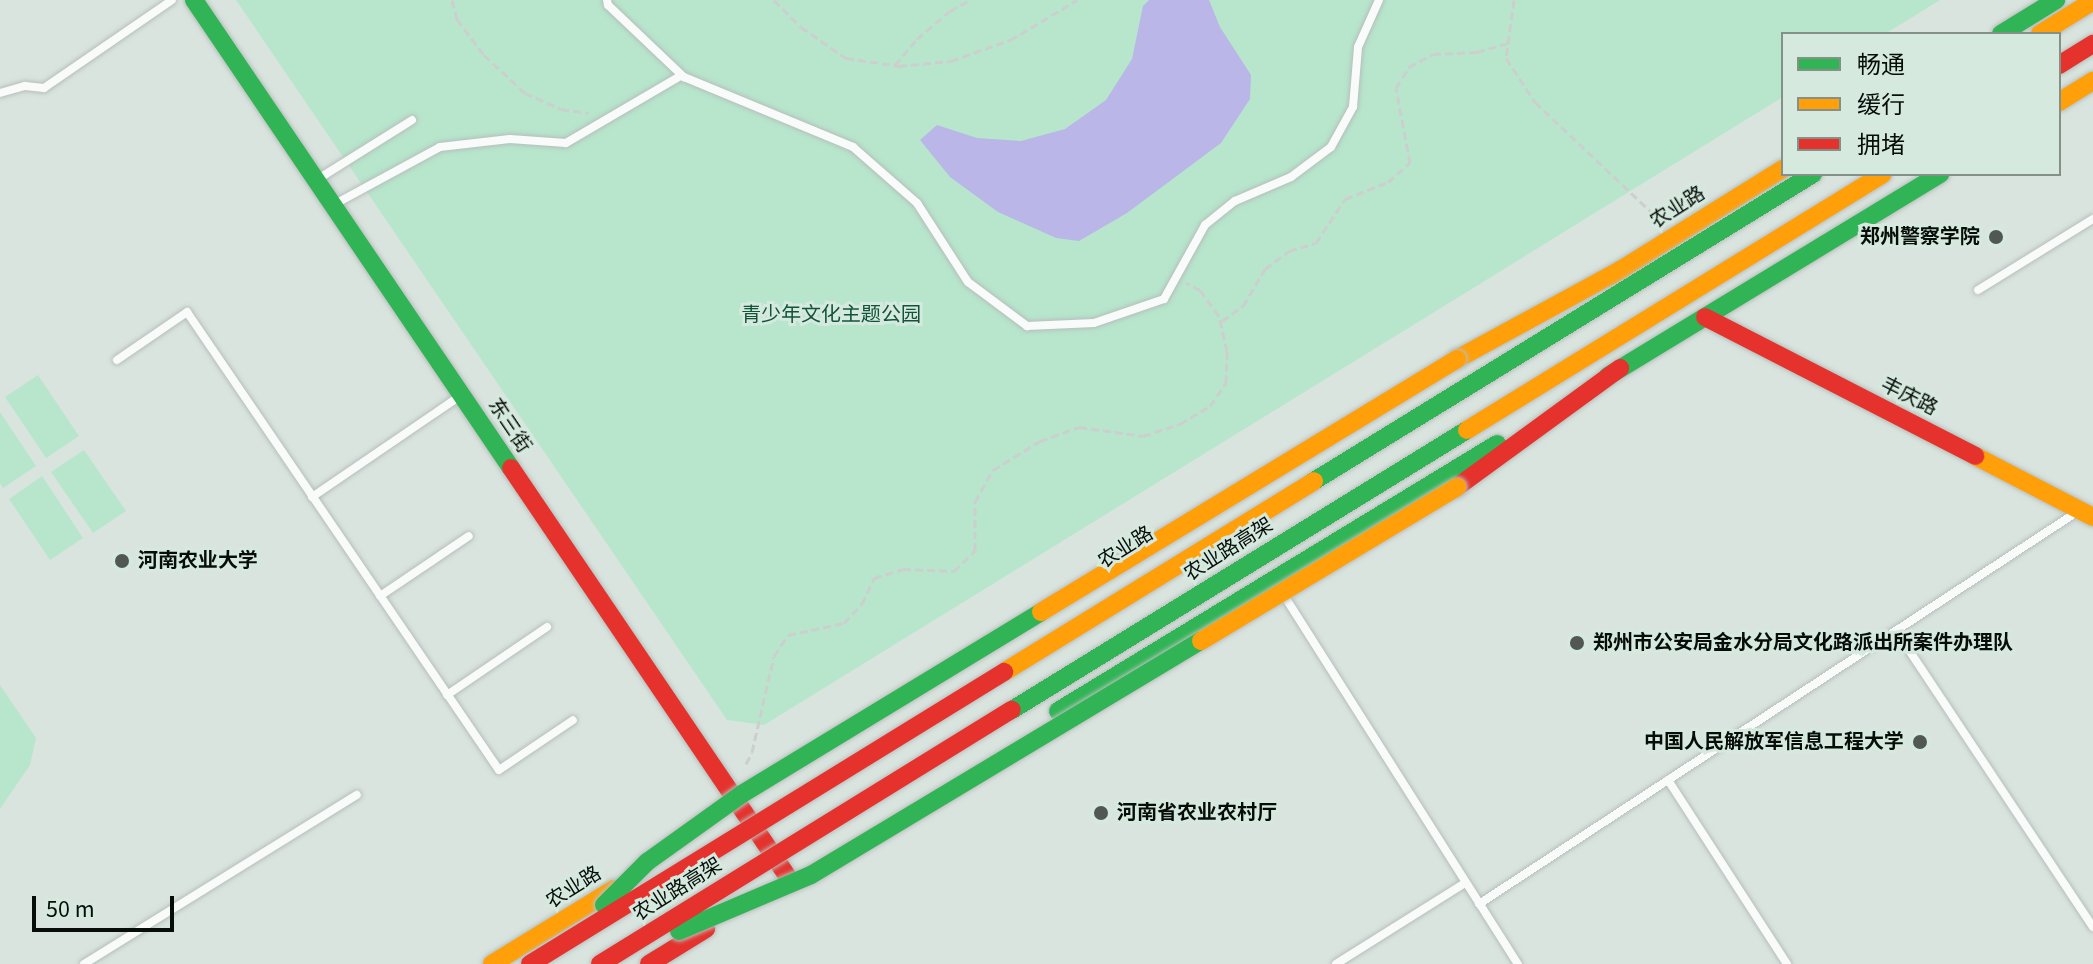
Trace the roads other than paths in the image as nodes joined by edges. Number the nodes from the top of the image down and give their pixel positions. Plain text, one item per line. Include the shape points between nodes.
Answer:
1 (172, 0) edge
2 (194, 0) edge
3 (607, 0) edge
4 (1379, 0) edge
5 (2056, 0) edge
6 (2093, 1) edge
7 (2004, 32) edge
8 (2043, 32) edge
9 (2093, 44) edge
10 (2061, 64) edge
11 (680, 76) dead end
12 (2093, 81) edge
13 (0, 93) edge
14 (2061, 101) edge
15 (412, 120) dead end
16 (1781, 170) edge
17 (1810, 176) edge
18 (1880, 176) edge
19 (1937, 176) edge
20 (316, 180) junction
21 (333, 205) junction
22 (2093, 219) edge
23 (1624, 268) junction
24 (1978, 290) dead end
25 (1705, 317) junction
26 (117, 360) dead end
27 (1620, 368) junction
28 (462, 395) junction
29 (312, 497) junction
30 (2086, 513) edge
31 (469, 536) dead end
32 (1274, 579) junction
33 (380, 596) junction
34 (547, 627) dead end
35 (1897, 632) junction
36 (447, 695) junction
37 (573, 720) dead end
38 (1668, 780) junction
39 (357, 795) dead end
40 (743, 810) junction
41 (788, 877) junction
42 (1465, 883) junction
43 (1479, 904) junction
44 (2093, 927) edge
45 (568, 940) junction
46 (605, 960) edge
47 (84, 964) edge
48 (492, 964) edge
49 (530, 964) edge
50 (649, 964) edge
51 (1336, 964) edge
52 (1518, 964) edge
53 (1787, 964) edge

1 - 13 lane via 44,88 25,86
2 - 20 main road, 东三街
3 - 4 lane via 684,77 853,147 917,203 968,282 1027,326 1094,323 1164,299 1205,225 1235,201 1291,177 1331,147 1353,107 1358,47
5 - 7 main road
6 - 8 main road
9 - 10 main road
11 - 21 lane via 566,143 510,139 440,147
12 - 14 main road
15 - 20 lane
16 - 23 main road, 农业路
17 - 45 main road, 农业路高架, bridge
18 - 46 main road, 农业路高架, bridge
19 - 25 main road
20 - 21 main road, 东三街
21 - 28 main road, 东三街
22 - 24 lane
23 - 40 main road, 农业路
23 - 45 main road, bridge via 1457,359 742,794 647,862
25 - 27 main road
25 - 30 main road, 丰庆路
26 - 29 lane via 187,312
27 - 32 main road
27 - 46 main road, bridge via 1457,487 811,875
28 - 29 lane
28 - 40 main road, 东三街
29 - 33 lane
30 - 35 lane
31 - 33 lane
32 - 41 main road
32 - 42 lane
33 - 36 lane
34 - 36 lane
35 - 38 lane
35 - 44 lane
36 - 37 lane via 499,770
38 - 43 lane
38 - 53 lane
39 - 47 lane
40 - 41 main road, 东三街
40 - 48 main road, 农业路
41 - 50 main road
42 - 43 lane
42 - 51 lane
43 - 52 lane
45 - 49 main road, 农业路高架, bridge

